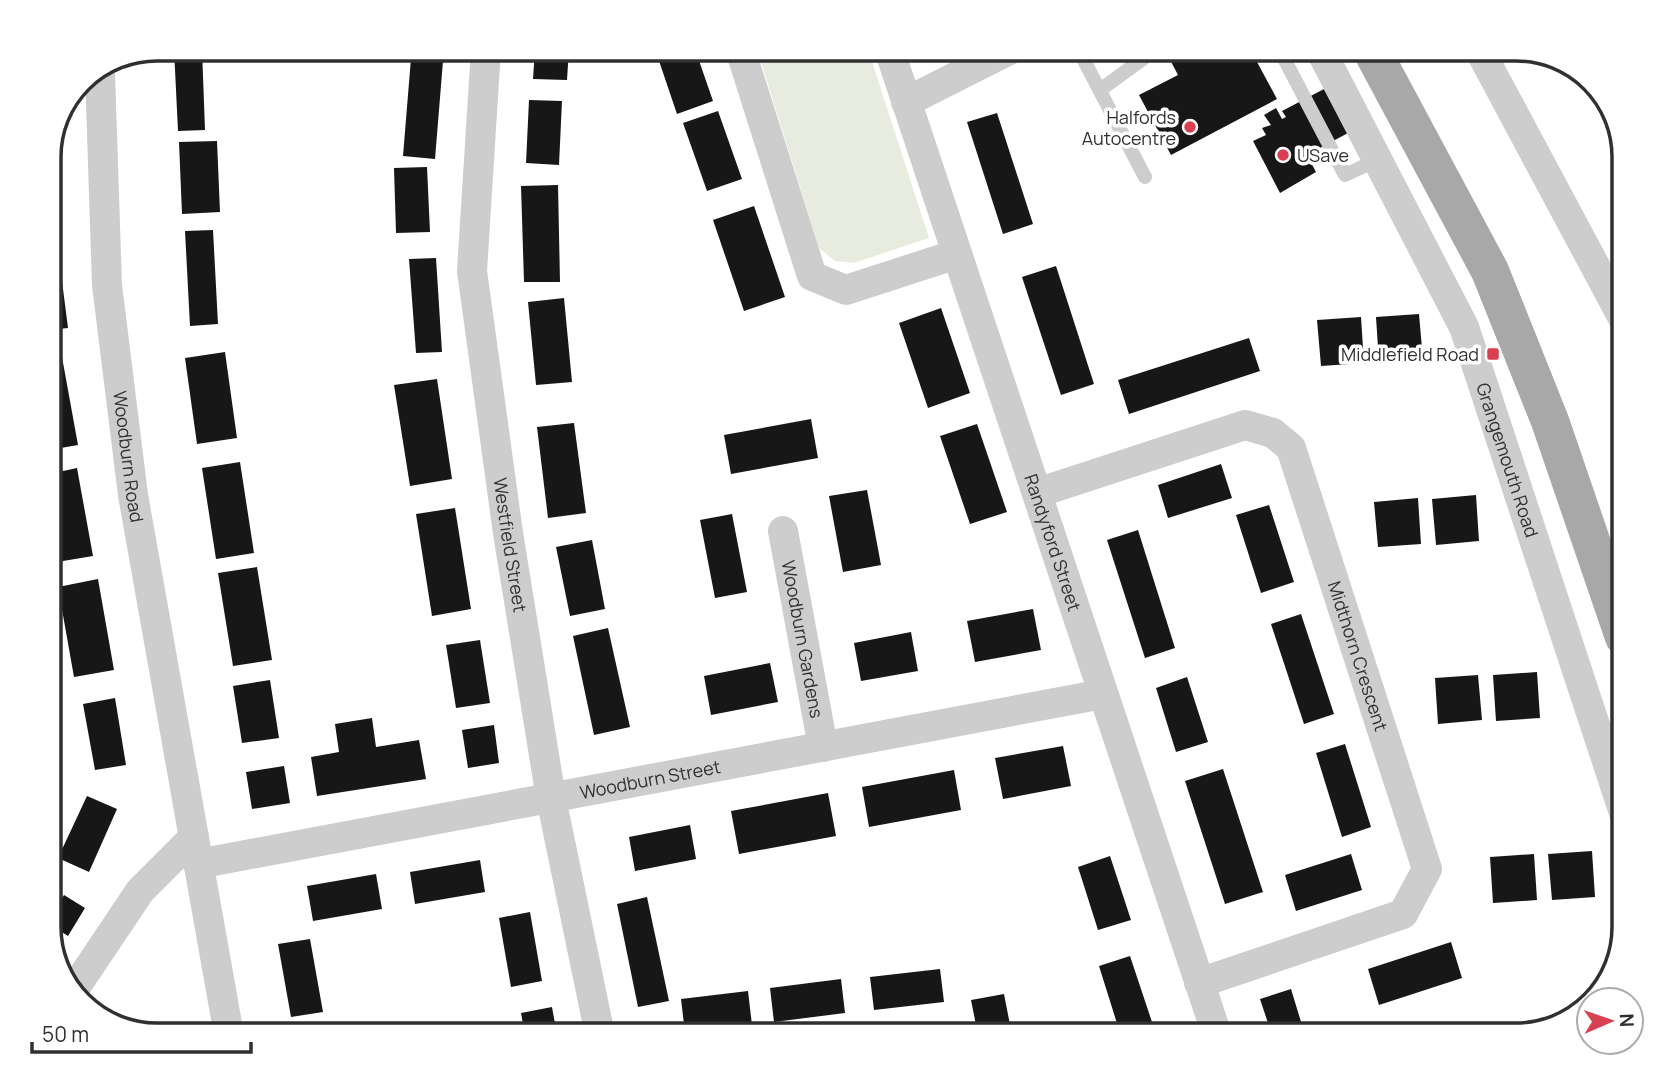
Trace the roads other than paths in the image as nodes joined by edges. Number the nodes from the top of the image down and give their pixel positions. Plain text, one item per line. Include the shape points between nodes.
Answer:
1 (485, 61) edge
2 (744, 61) edge
3 (892, 61) edge
4 (987, 61) edge
5 (1085, 61) edge
6 (1140, 61) edge
7 (1285, 61) edge
8 (1326, 61) edge
9 (1377, 61) edge
10 (1485, 61) edge
11 (100, 80) edge
12 (1100, 90) junction
13 (906, 102) junction
14 (1419, 138) junction
15 (1377, 160) junction
16 (1145, 177) dead end
17 (957, 254) junction
18 (1612, 298) edge
19 (1037, 493) junction
20 (783, 531) dead end
21 (1612, 602) edge
22 (1103, 694) junction
23 (824, 747) junction
24 (1612, 777) edge
25 (551, 798) junction
26 (196, 851) junction
27 (79, 982) edge
28 (1199, 983) junction
29 (227, 1023) edge
30 (598, 1023) edge
31 (1213, 1023) edge

1 - 25 street, Westfield Street via 472,271
2 - 17 street via 812,276 846,290
3 - 13 street, Randyford Street
4 - 13 street
5 - 12 lane
6 - 12 lane
7 - 15 lane via 1345,175
8 - 15 street, Grangemouth Road
9 - 14 main road
10 - 18 street
11 - 26 street, Woodburn Road via 107,285 133,495
12 - 16 lane
13 - 17 street, Randyford Street
14 - 15 street
14 - 21 main road via 1490,271 1550,421
15 - 24 street, Grangemouth Road via 1464,327
17 - 19 street, Randyford Street
19 - 22 street, Randyford Street
19 - 28 street, Midthorn Crescent via 1245,425 1273,433 1291,448 1427,869 1403,914
20 - 23 street, Woodburn Gardens
22 - 23 street, Woodburn Street
22 - 28 street, Randyford Street
23 - 25 street, Woodburn Street
25 - 26 street, Woodburn Street
25 - 30 street, Westfield Street
26 - 27 street via 140,891
26 - 29 street, Woodburn Road
28 - 31 street, Randyford Street

